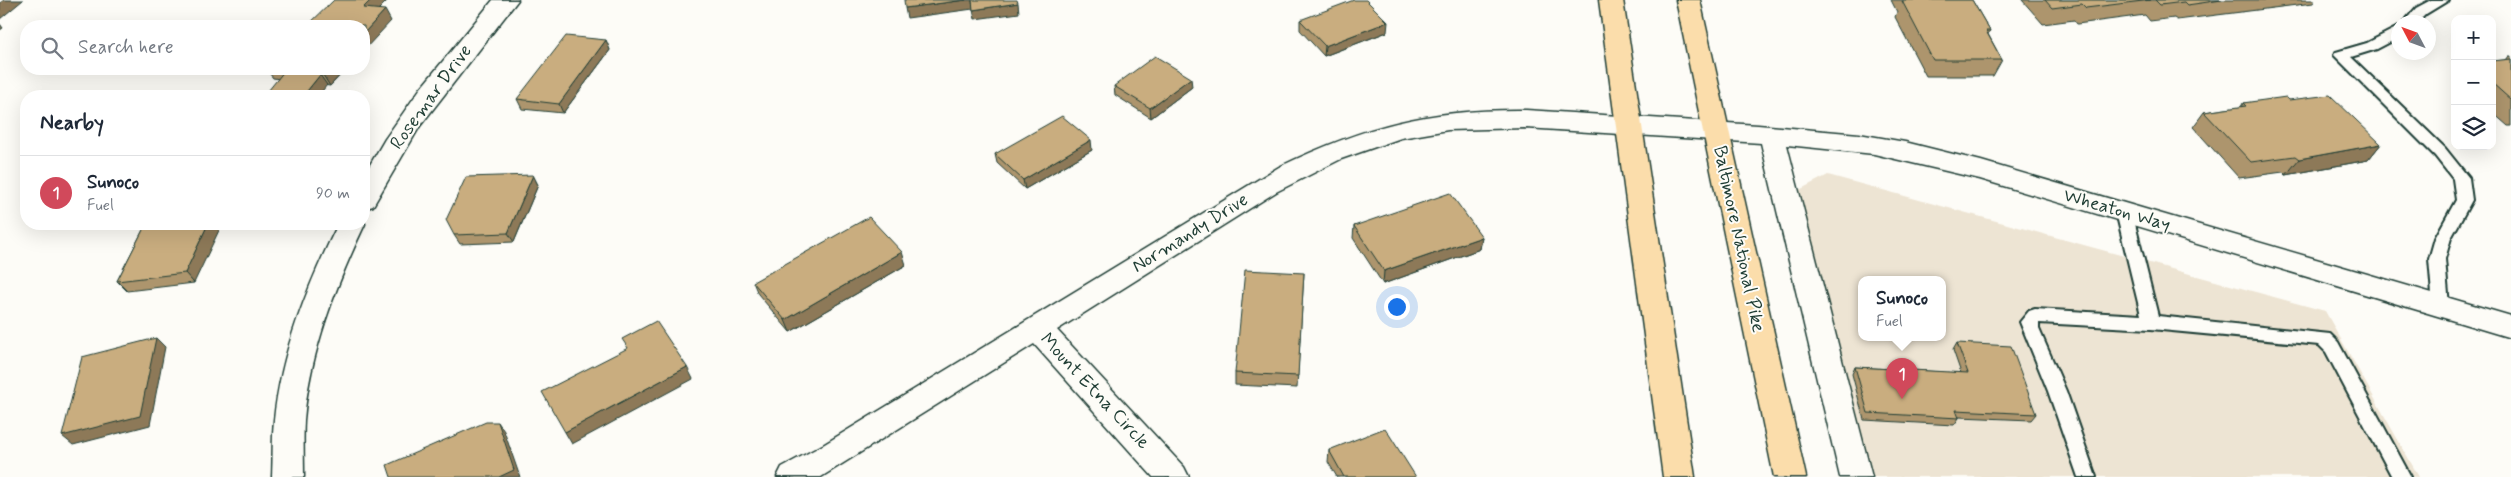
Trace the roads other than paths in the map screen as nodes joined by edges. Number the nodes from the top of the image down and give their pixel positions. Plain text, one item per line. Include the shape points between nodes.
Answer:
1 (506, 0) edge
2 (1611, 0) edge
3 (1688, 0) edge
4 (2442, 0) edge
5 (2418, 15) edge
6 (2391, 36) edge
7 (1630, 125) junction
8 (1715, 131) junction
9 (1772, 135) junction
10 (370, 187) edge
11 (2124, 212) junction
12 (348, 230) edge
13 (2441, 306) junction
14 (2151, 322) junction
15 (2511, 327) edge
16 (1037, 328) junction
17 (288, 477) edge
18 (793, 477) edge
19 (1173, 477) edge
20 (1679, 477) edge
21 (1790, 477) edge
22 (1856, 477) edge
23 (2087, 477) edge
24 (2402, 477) edge

1 - 10 street, Rosemar Drive via 427,96
2 - 7 main road
3 - 8 main road, Baltimore National Pike
4 - 5 lane
6 - 13 lane via 2341,56 2440,152 2461,178 2464,200 2443,238 2437,259
7 - 8 street, Normandy Drive
7 - 16 street, Normandy Drive via 1501,119 1447,122 1357,143 1313,160 1267,185
7 - 20 main road
8 - 9 street, Wheaton Way
8 - 21 main road, Baltimore National Pike
9 - 11 street, Wheaton Way via 1860,143 1914,154
9 - 22 street
11 - 13 street, Wheaton Way
11 - 14 lane
12 - 17 street via 308,332 290,413
13 - 15 street, Wheaton Way
14 - 23 lane via 2035,316 2029,322
14 - 24 lane via 2329,342
16 - 18 street, Normandy Drive
16 - 19 street, Mount Etna Circle

